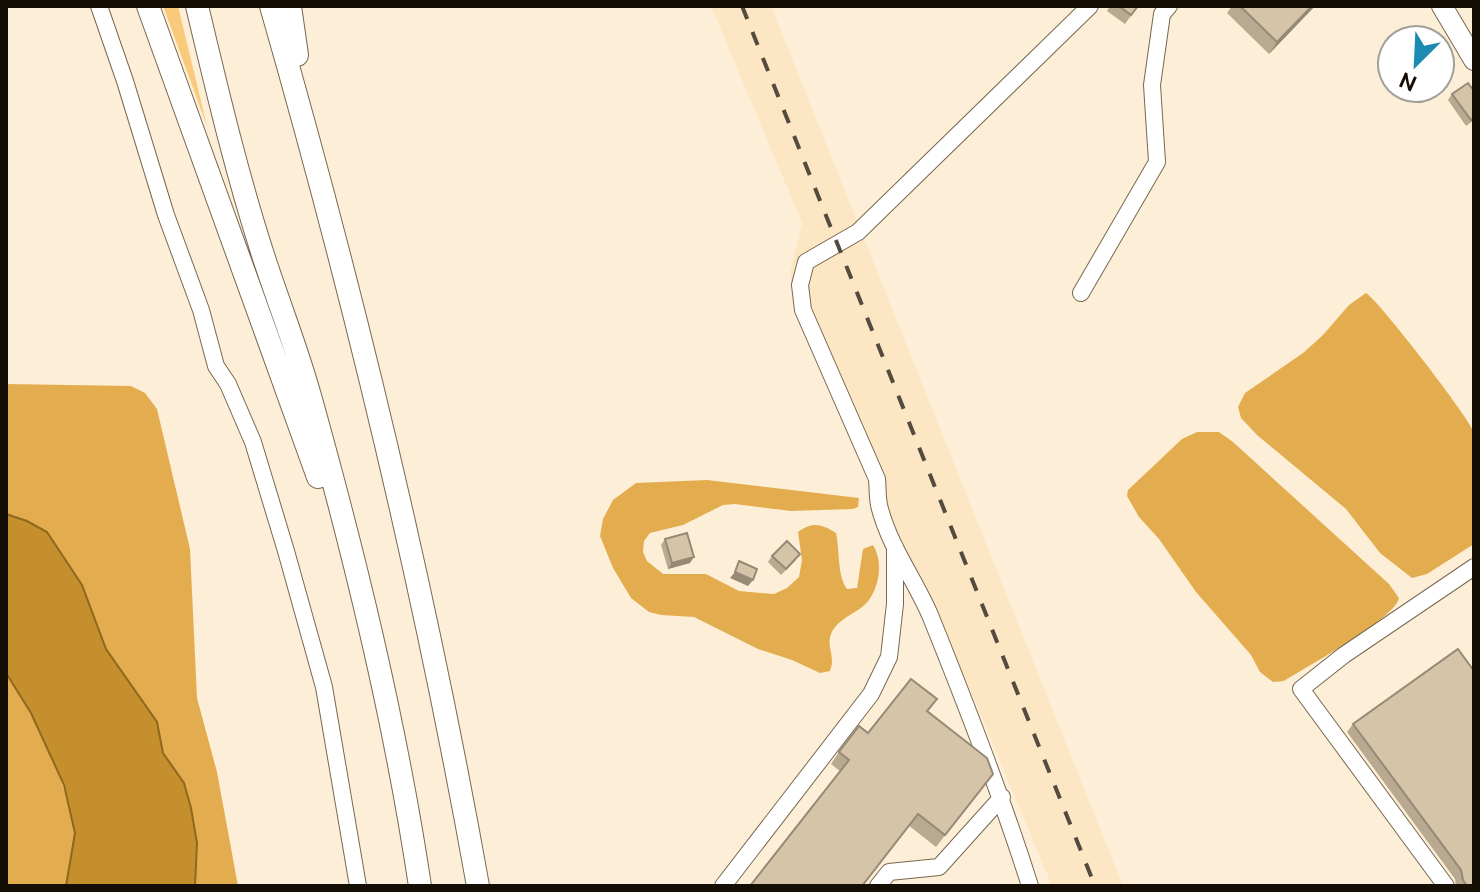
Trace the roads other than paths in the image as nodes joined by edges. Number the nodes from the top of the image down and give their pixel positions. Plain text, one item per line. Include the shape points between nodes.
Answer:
1 (99, 6) edge
2 (148, 6) edge
3 (197, 6) edge
4 (271, 6) edge
5 (290, 6) edge
6 (1090, 6) edge
7 (1169, 6) edge
8 (1442, 6) edge
9 (1474, 60) edge
10 (311, 143) junction
11 (1081, 293) dead end
12 (895, 545) junction
13 (1474, 567) edge
14 (373, 637) junction
15 (1002, 797) junction
16 (358, 886) edge
17 (420, 886) edge
18 (478, 886) edge
19 (723, 886) edge
20 (878, 886) edge
21 (1030, 886) edge
22 (1446, 886) edge

1 - 16 lane via 216,366 253,442 286,551 324,687
2 - 14 highway
3 - 14 highway via 234,159 309,393
4 - 10 highway
5 - 10 highway
6 - 12 lane via 858,232 806,262 800,285 803,310 877,479 880,509
7 - 11 lane via 1162,14 1152,85 1157,162
8 - 9 main road
10 - 18 highway via 448,715
12 - 15 lane via 924,600
12 - 19 lane via 889,657 871,694
13 - 22 lane via 1301,689
14 - 17 highway
15 - 20 lane via 939,867 889,872
15 - 21 lane

